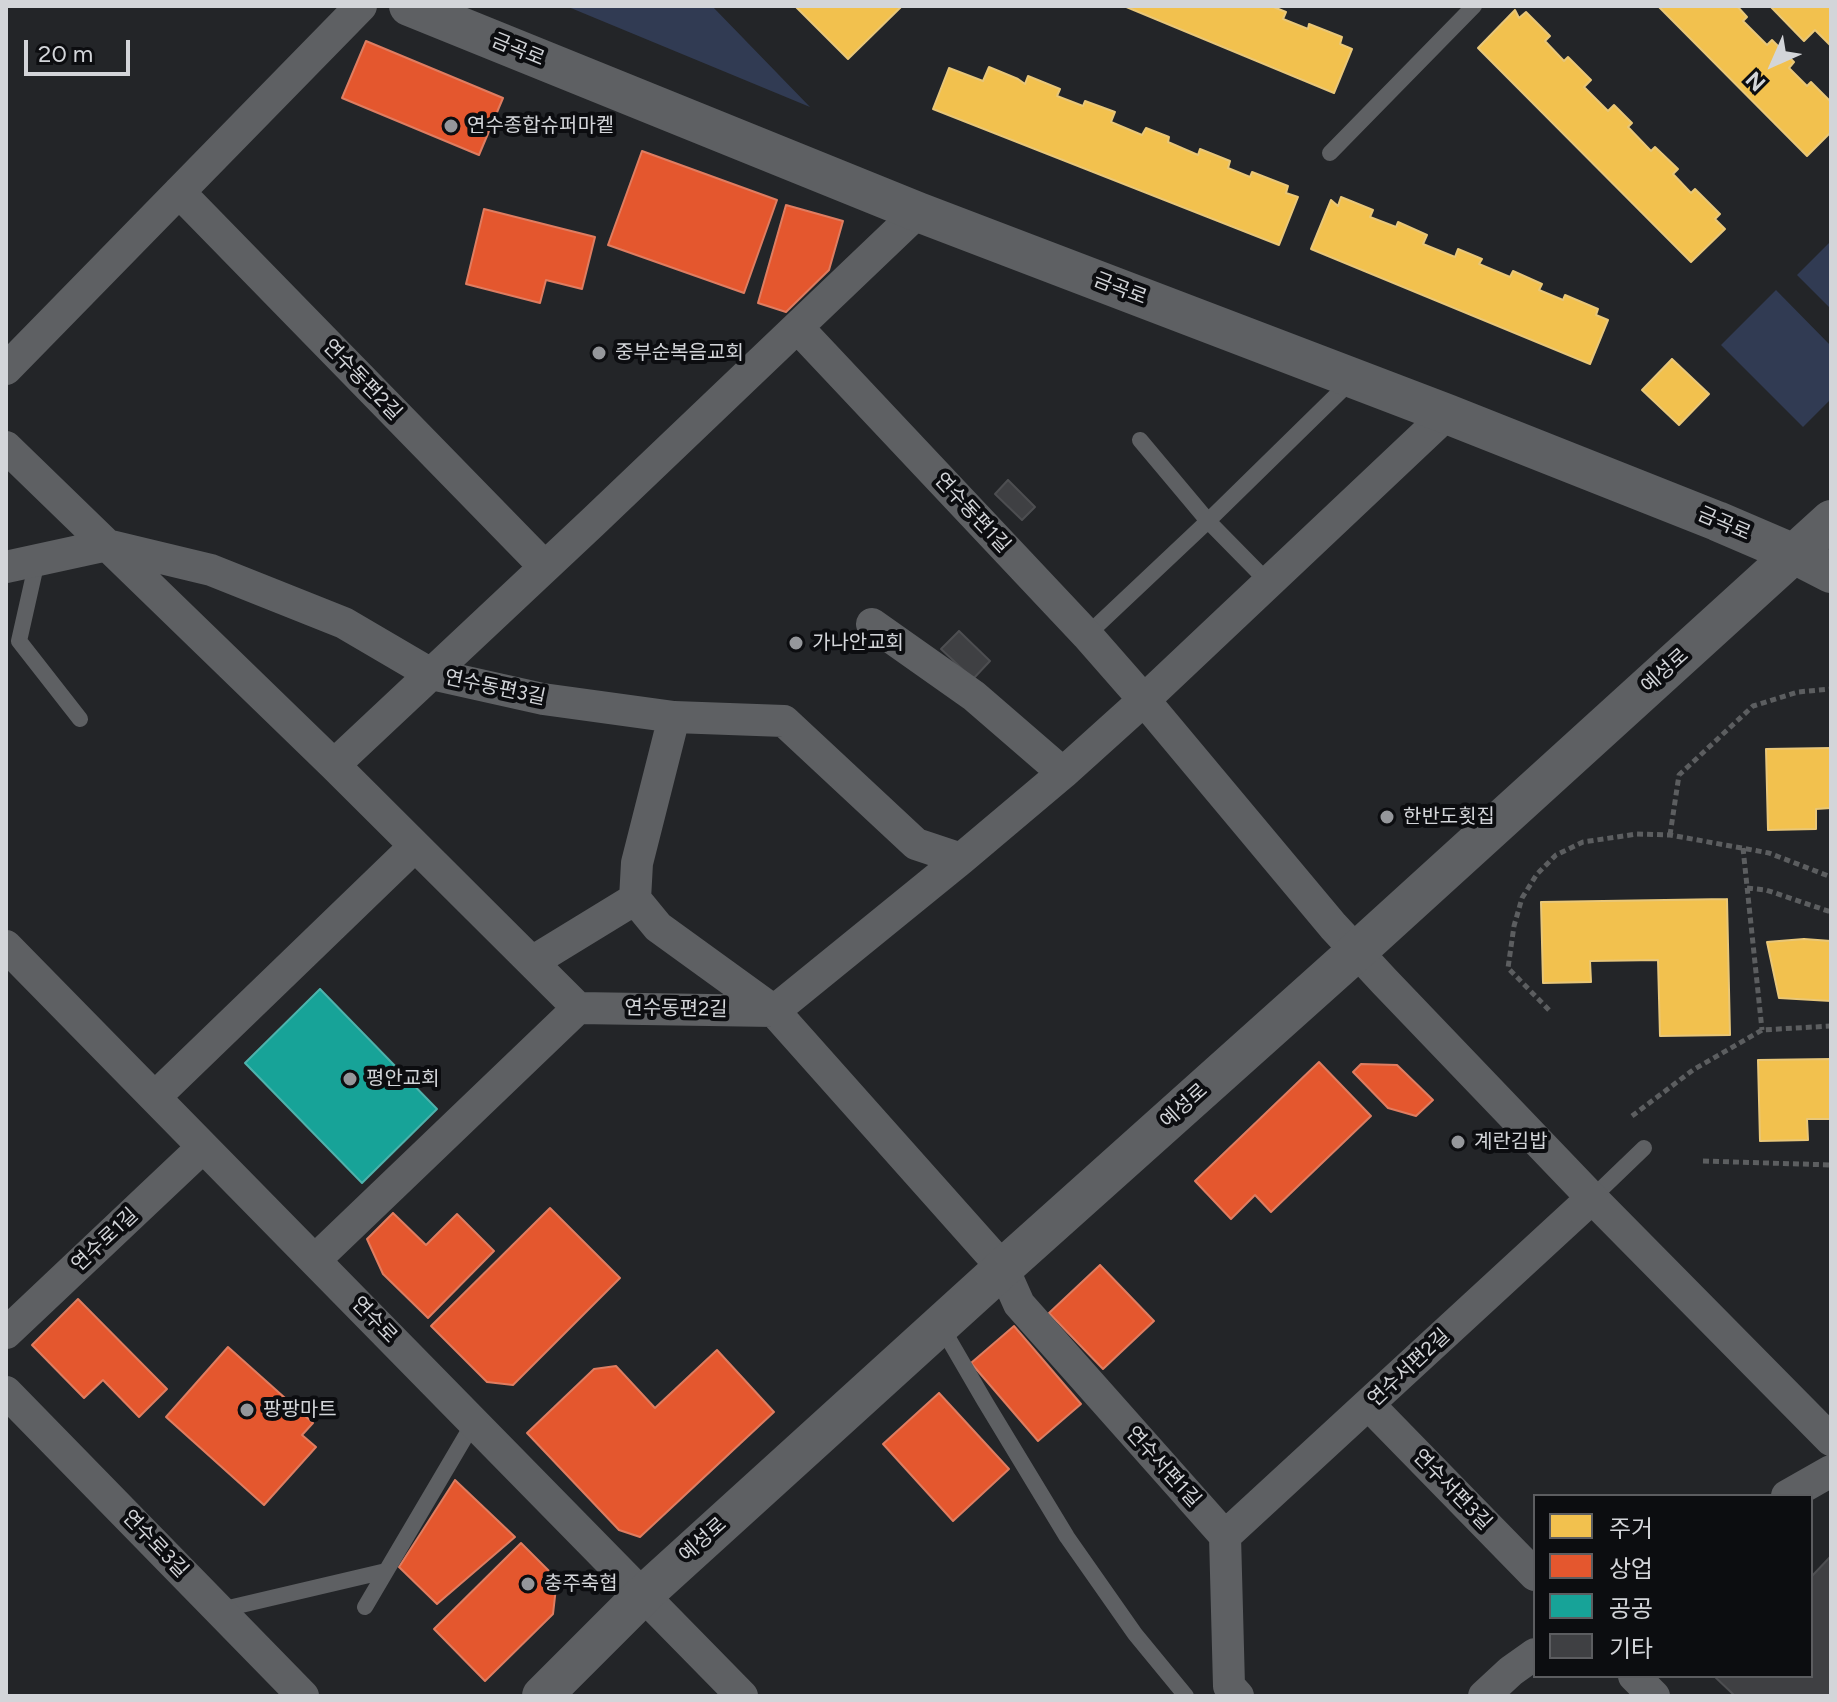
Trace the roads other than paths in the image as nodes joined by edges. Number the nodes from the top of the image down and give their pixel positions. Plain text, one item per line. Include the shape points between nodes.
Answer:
1 (361, 6) edge
2 (409, 6) edge
3 (1474, 6) edge
4 (1330, 153) dead end
5 (179, 192) junction
6 (918, 212) junction
7 (798, 328) junction
8 (6, 369) edge
9 (1353, 378) junction
10 (1447, 414) junction
11 (1140, 440) dead end
12 (6, 447) edge
13 (1831, 520) edge
14 (1208, 521) junction
15 (107, 545) junction
16 (1794, 554) junction
17 (21, 564) edge
18 (545, 567) junction
19 (1831, 573) edge
20 (1268, 582) junction
21 (872, 624) dead end
22 (1087, 635) junction
23 (431, 674) junction
24 (1144, 700) junction
25 (674, 717) junction
26 (80, 719) dead end
27 (334, 765) junction
28 (1063, 773) junction
29 (415, 846) junction
30 (961, 859) junction
31 (635, 899) junction
32 (6, 946) edge
33 (1357, 951) junction
34 (532, 962) junction
35 (578, 1008) junction
36 (774, 1011) junction
37 (155, 1097) junction
38 (203, 1147) junction
39 (1644, 1148) dead end
40 (1592, 1198) junction
41 (315, 1260) junction
42 (1003, 1268) junction
43 (941, 1324) junction
44 (6, 1333) edge
45 (6, 1392) edge
46 (1369, 1405) junction
47 (474, 1422) junction
48 (1831, 1440) edge
49 (1831, 1471) edge
50 (1791, 1494) edge
51 (1225, 1536) junction
52 (386, 1571) junction
53 (1533, 1573) edge
54 (642, 1596) junction
55 (365, 1607) dead end
56 (220, 1610) junction
57 (1533, 1655) edge
58 (1636, 1678) edge
59 (1229, 1693) edge
60 (303, 1696) edge
61 (542, 1696) edge
62 (742, 1696) edge
63 (1186, 1696) edge
64 (1484, 1696) edge
65 (1654, 1696) edge

1 - 5 street
2 - 6 street, 금곡로
3 - 4 lane
5 - 8 street
5 - 18 street, 연수동편2길
6 - 7 street
6 - 9 street, 금곡로
7 - 18 street
7 - 22 street, 연수동편1길
9 - 10 street, 금곡로
9 - 14 lane
10 - 16 street, 금곡로
10 - 20 street
11 - 14 lane
12 - 15 street
13 - 16 street, 예성로
14 - 20 lane
14 - 22 lane
15 - 17 street, 연수동편3길
15 - 23 street, 연수동편3길 via 211,570 344,623
15 - 27 street
16 - 19 street, 금곡로
16 - 33 street, 예성로
17 - 26 lane via 19,641
18 - 23 street
20 - 24 street
21 - 28 street via 974,696
22 - 24 street, 연수동편1길
23 - 25 street, 연수동편3길 via 543,699
23 - 27 street
24 - 28 street
24 - 33 street, 연수동편1길
25 - 30 street, 연수동편3길 via 784,721 916,844
25 - 31 street via 637,863
27 - 29 street
28 - 30 street
29 - 34 street
29 - 37 street
30 - 36 street
31 - 34 street
31 - 36 street via 658,927
32 - 37 street, 연수로
33 - 40 street
33 - 42 street, 예성로
34 - 35 street
35 - 36 street, 연수동편2길
35 - 41 street
36 - 42 street
37 - 38 street, 연수로
38 - 41 street, 연수로
38 - 44 street, 연수로1길
39 - 40 lane
40 - 46 street, 연수서편2길
40 - 48 street
41 - 47 street, 연수로
42 - 43 street, 예성로
42 - 51 street, 연수서편1길 via 1019,1304
43 - 54 street, 예성로
43 - 63 lane via 1067,1537
45 - 56 street, 연수로3길
46 - 51 street, 연수서편2길
46 - 53 street, 연수서편3길
47 - 52 lane
47 - 54 street, 연수로
49 - 50 street
51 - 59 street
52 - 55 lane
52 - 56 lane
54 - 61 street, 예성로
54 - 62 street, 연수로
56 - 60 street, 연수로3길
57 - 64 street
58 - 65 street

